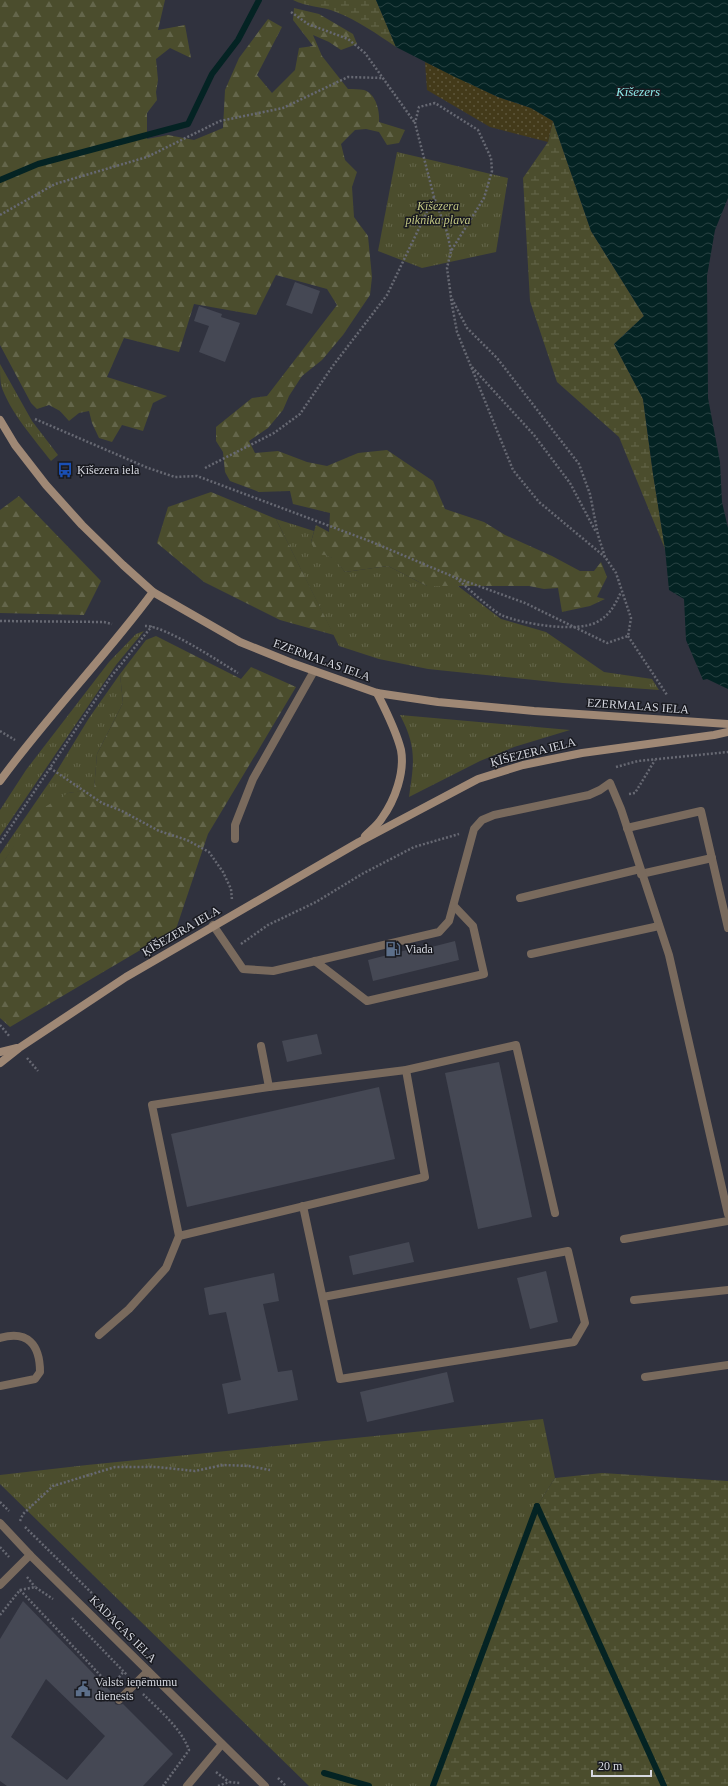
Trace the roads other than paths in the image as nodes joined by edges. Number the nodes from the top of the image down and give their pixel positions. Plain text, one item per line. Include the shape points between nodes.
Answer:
1 (0, 420) edge
2 (153, 592) junction
3 (314, 671) junction
4 (377, 693) junction
5 (728, 724) edge
6 (728, 732) edge
7 (0, 781) edge
8 (627, 828) junction
9 (234, 839) dead end
10 (359, 842) junction
11 (712, 858) junction
12 (640, 872) junction
13 (520, 898) dead end
14 (454, 906) junction
15 (213, 925) junction
16 (659, 926) junction
17 (728, 928) edge
18 (530, 954) dead end
19 (315, 961) junction
20 (261, 1046) dead end
21 (19, 1048) junction
22 (0, 1052) edge
23 (0, 1063) edge
24 (406, 1070) junction
25 (269, 1087) junction
26 (303, 1206) junction
27 (555, 1213) dead end
28 (728, 1214) edge
29 (728, 1221) edge
30 (179, 1236) junction
31 (624, 1239) dead end
32 (728, 1290) edge
33 (323, 1297) junction
34 (634, 1300) dead end
35 (100, 1336) dead end
36 (0, 1338) edge
37 (728, 1365) edge
38 (645, 1377) dead end
39 (0, 1386) edge
40 (0, 1523) edge
41 (30, 1555) junction
42 (0, 1585) edge
43 (148, 1671) junction
44 (119, 1700) dead end
45 (222, 1744) junction
46 (187, 1786) edge
47 (265, 1786) edge

1 - 2 street, EZERMALAS IELA via 28,462 82,525
2 - 3 street, EZERMALAS IELA via 240,642
2 - 7 street
3 - 4 street, EZERMALAS IELA
3 - 9 street via 253,779 234,825
4 - 5 street, EZERMALAS IELA via 534,711
4 - 10 street, ĶĪŠEZERA IELA via 391,720 401,751 400,774 394,796 382,818
6 - 10 street, ĶĪŠEZERA IELA via 582,752 523,765 478,779
8 - 11 street via 701,811
8 - 12 street
8 - 14 street via 610,783 589,795 494,815 482,820 474,829
10 - 15 street, ĶĪŠEZERA IELA
11 - 12 street
11 - 17 street
12 - 13 street
12 - 16 street
14 - 19 street via 449,920 439,932
14 - 19 street via 473,926 484,974 367,1001
15 - 19 street via 243,970 273,971
15 - 21 street, ĶĪŠEZERA IELA via 126,977
16 - 18 street
16 - 28 street via 669,955
20 - 25 street
21 - 22 street, ĶĪŠEZERA IELA
21 - 23 street, ĶĪŠEZERA IELA
24 - 25 street
24 - 26 street via 425,1177
24 - 27 street via 516,1044
25 - 30 street via 152,1105
26 - 30 street
26 - 33 street
29 - 31 street
30 - 35 street via 166,1268 129,1309
32 - 34 street
33 - 33 street via 340,1379 574,1342 585,1323 568,1251
36 - 39 street via 27,1338 35,1346 40,1361 40,1372 35,1379
37 - 38 street
40 - 41 street, KADAGAS IELA
41 - 42 street
41 - 43 street, KADAGAS IELA
43 - 44 street
43 - 45 street, KADAGAS IELA
45 - 46 street
45 - 47 street, KADAGAS IELA

